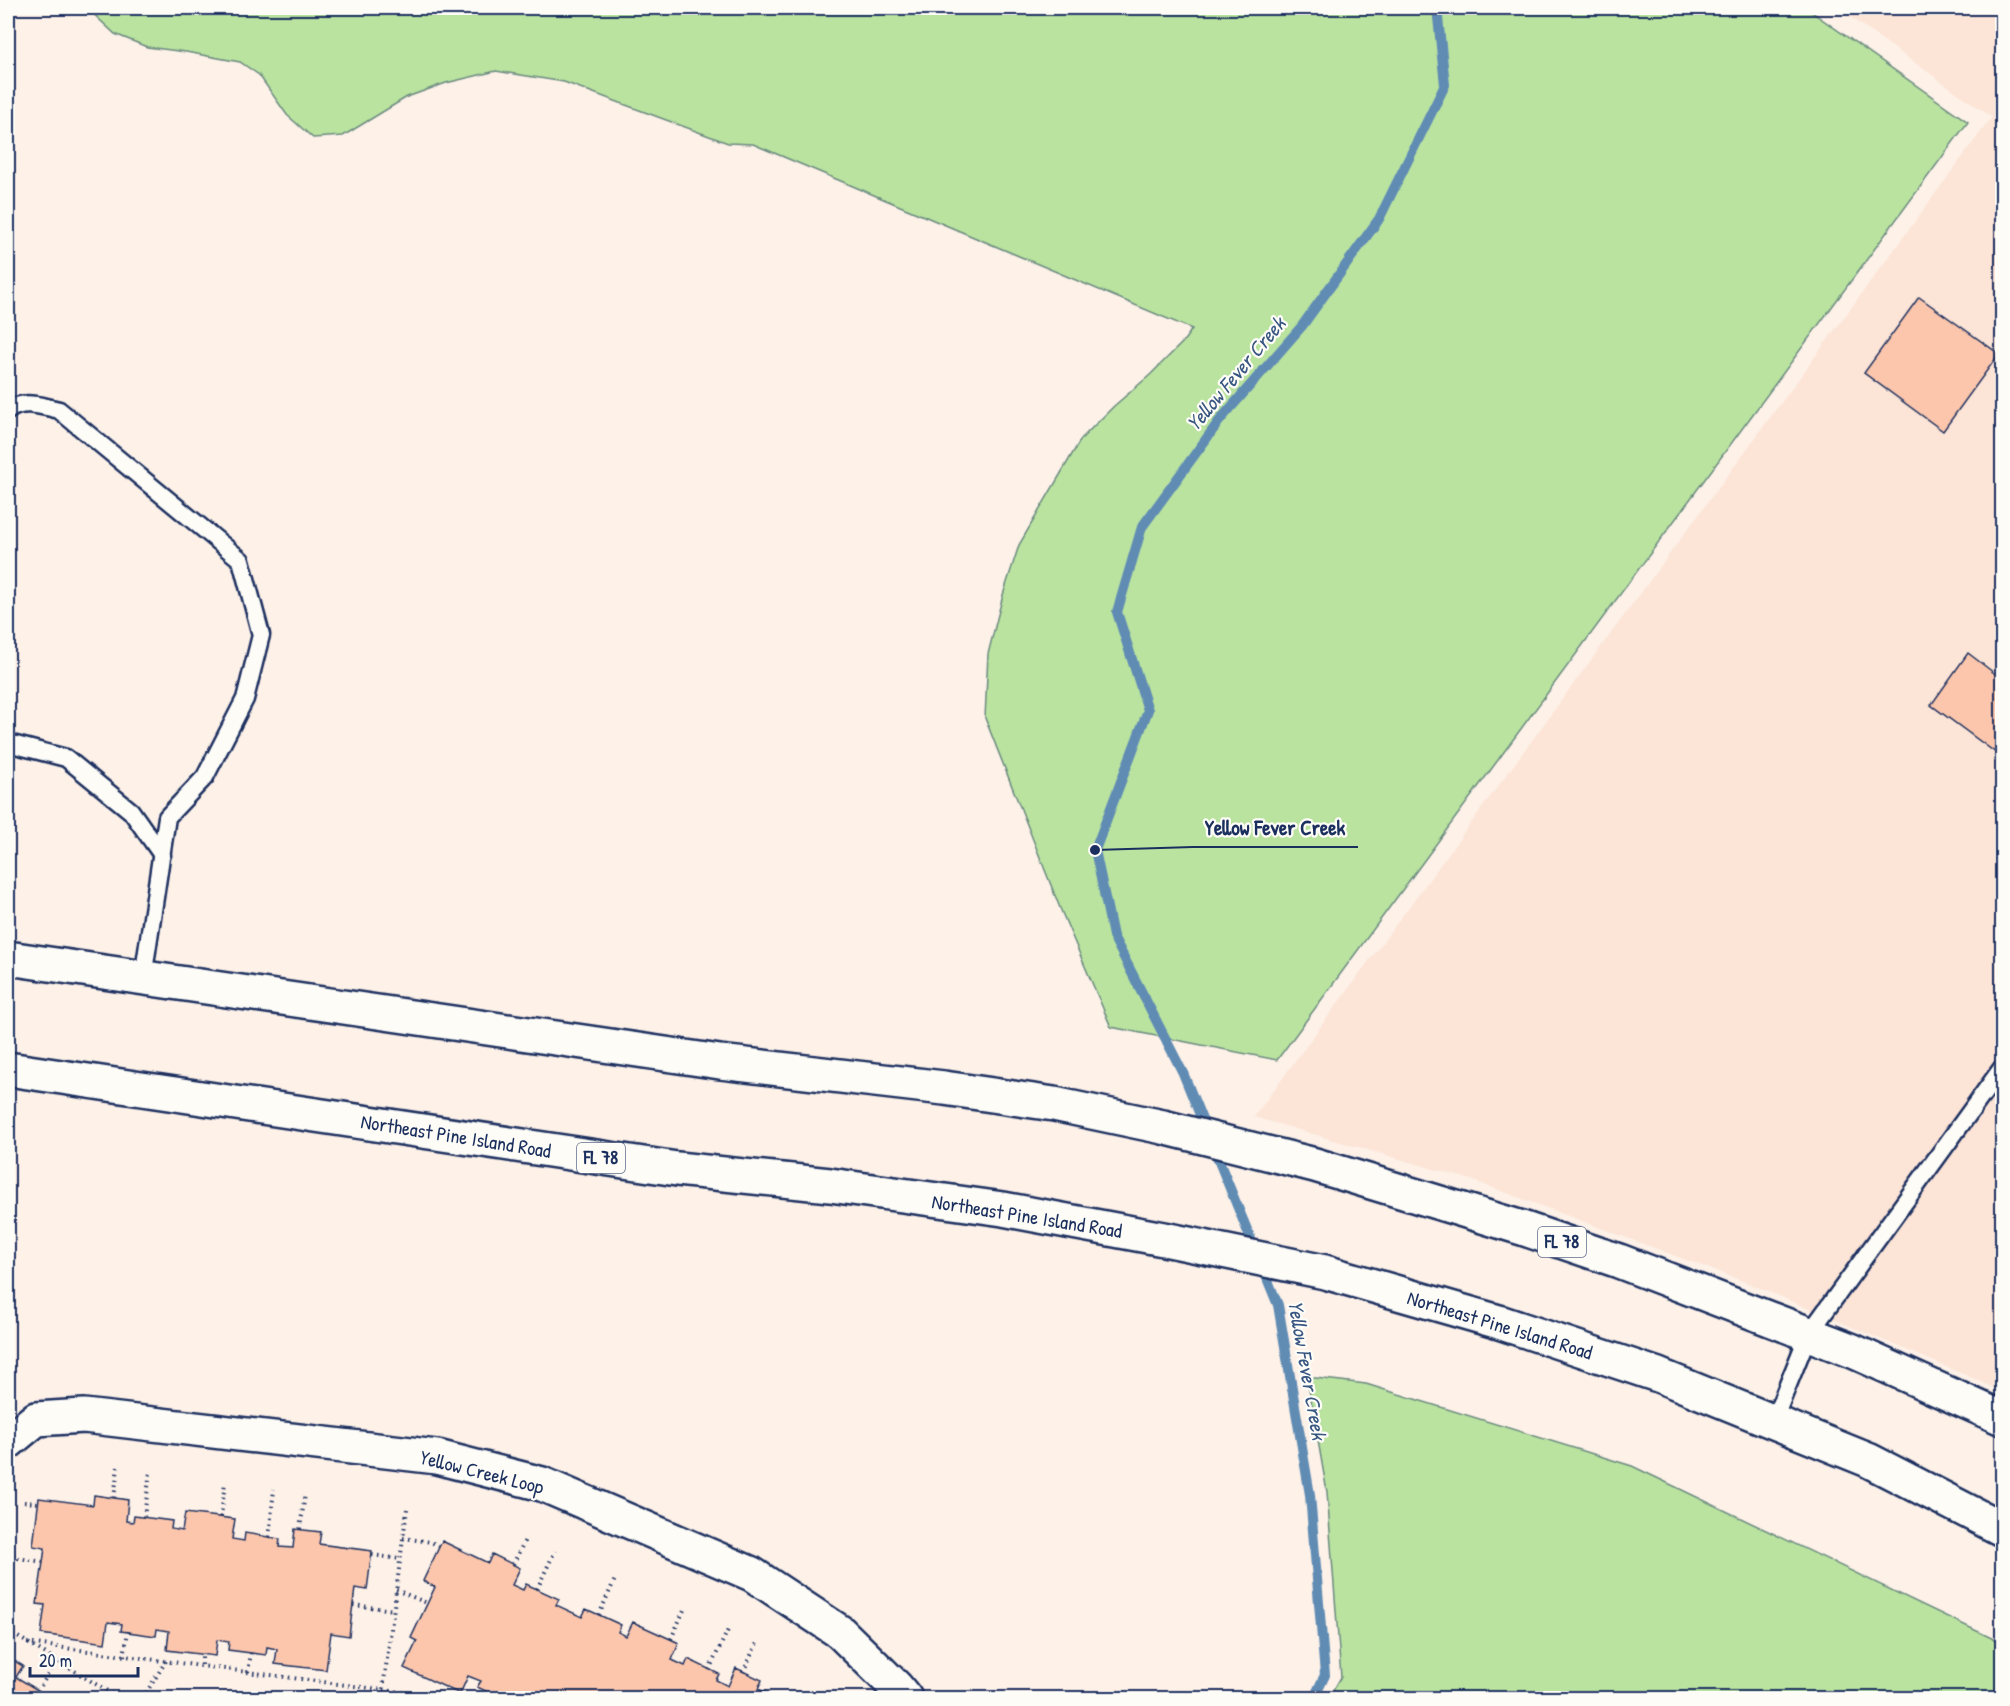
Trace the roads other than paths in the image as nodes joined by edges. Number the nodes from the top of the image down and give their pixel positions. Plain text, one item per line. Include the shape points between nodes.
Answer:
1 (8, 411) edge
2 (8, 743) edge
3 (162, 855) junction
4 (8, 958) edge
5 (143, 978) junction
6 (2002, 1068) edge
7 (8, 1069) edge
8 (1808, 1335) junction
9 (2002, 1418) edge
10 (1773, 1422) junction
11 (8, 1442) edge
12 (2002, 1529) edge
13 (905, 1698) edge

1 - 3 lane via 13,406 37,404 60,410 241,560 261,635 245,699 205,777 167,817
2 - 3 lane via 66,758 131,811
3 - 5 lane
4 - 5 main road, FL 78
5 - 8 main road, FL 78 via 720,1062 1054,1104 1163,1127 1311,1164 1522,1228 1619,1261
6 - 8 lane
7 - 10 main road, Northeast Pine Island Road / FL 78 via 677,1169 1003,1209 1195,1246 1325,1272 1499,1322 1658,1375
8 - 9 main road, FL 78
8 - 10 lane
10 - 12 main road, Northeast Pine Island Road / FL 78 via 1868,1460
11 - 13 main road, Yellow Creek Loop via 36,1419 84,1416 437,1457 542,1484 752,1574 840,1632

